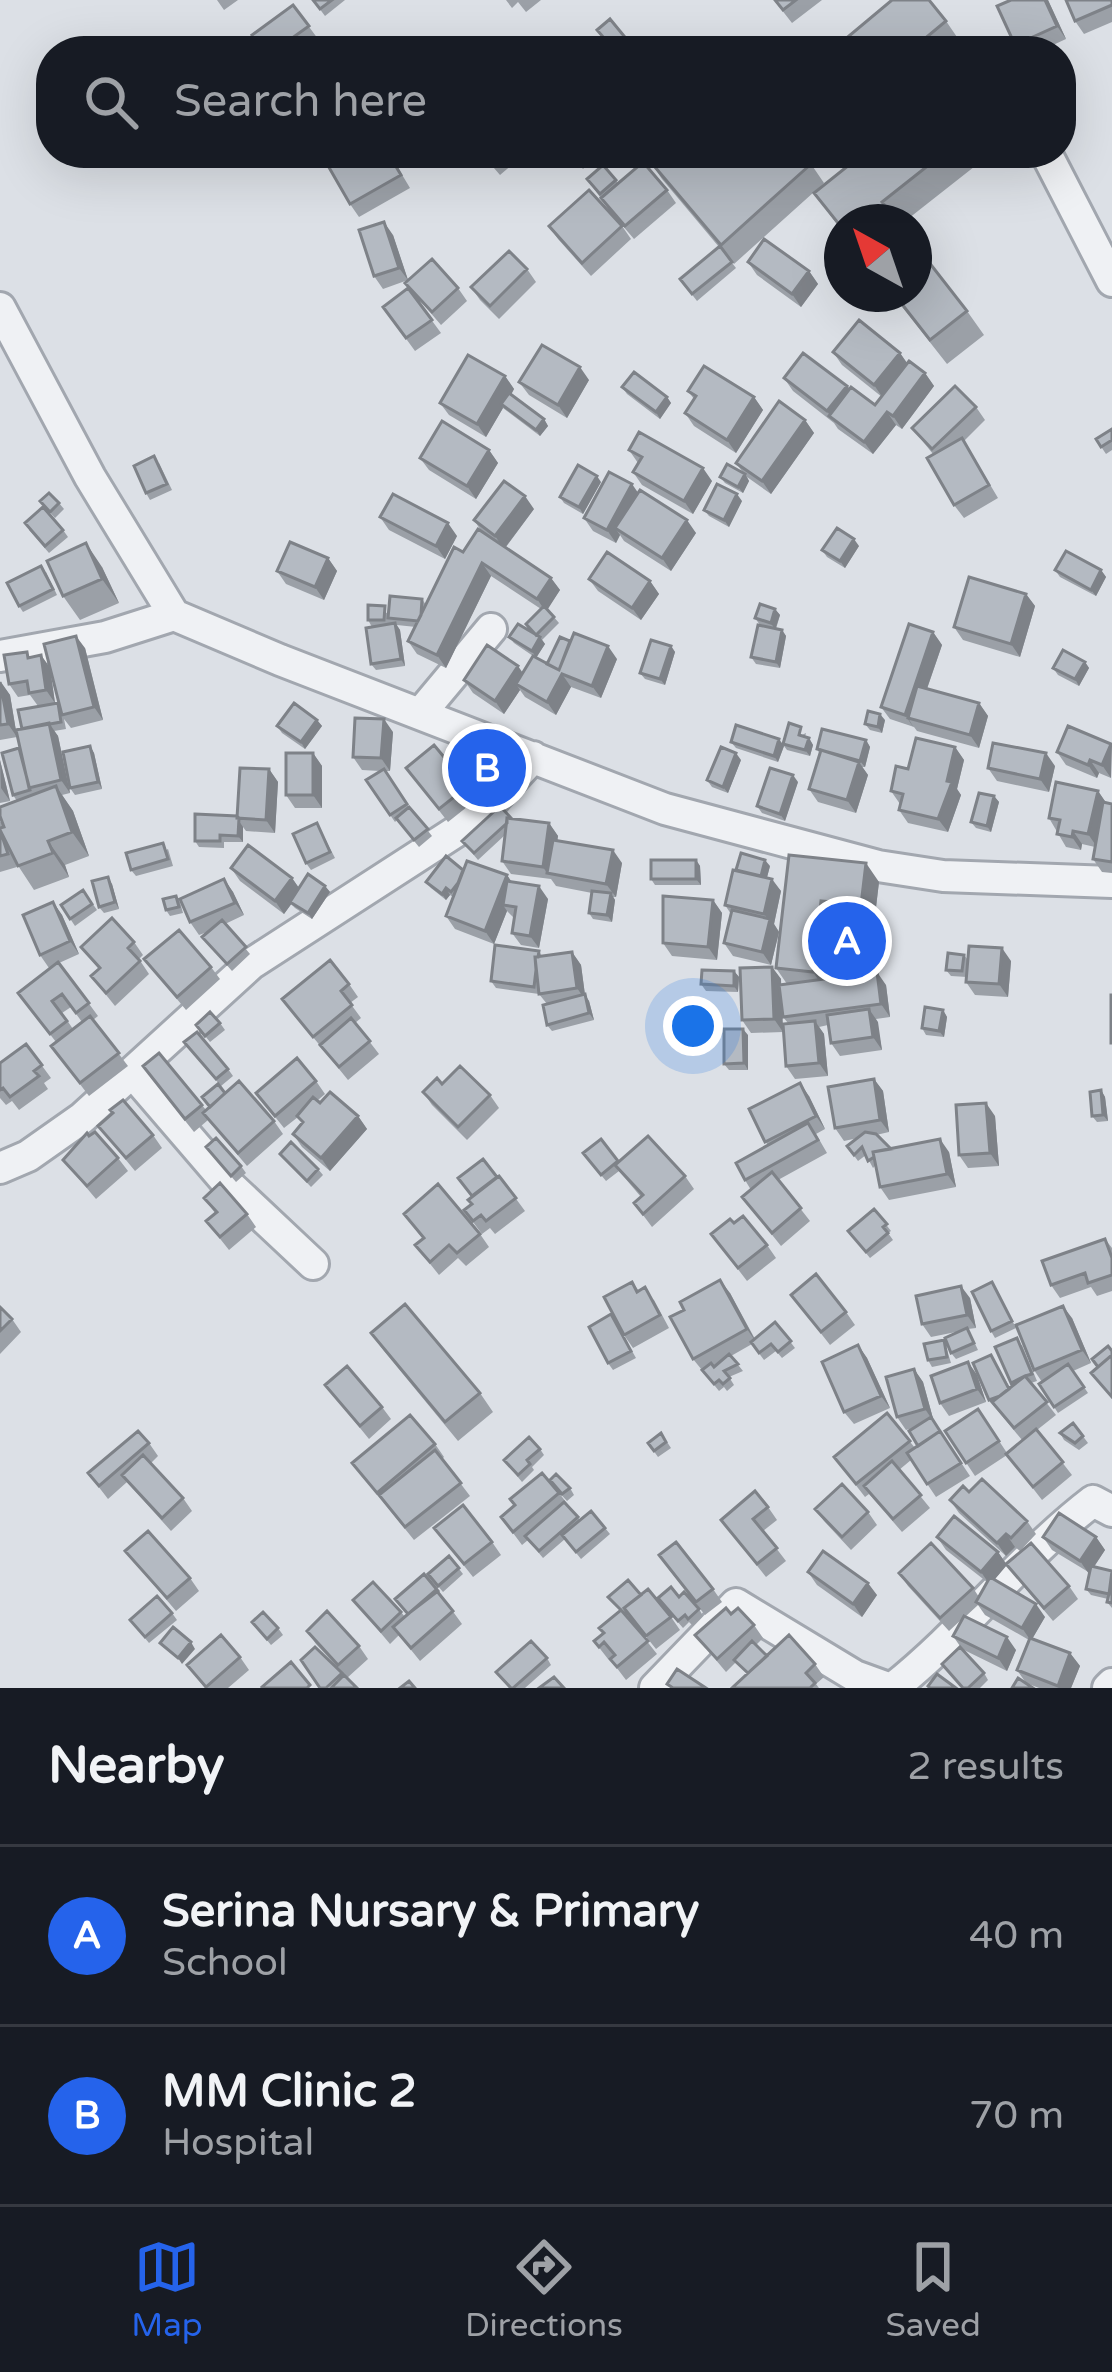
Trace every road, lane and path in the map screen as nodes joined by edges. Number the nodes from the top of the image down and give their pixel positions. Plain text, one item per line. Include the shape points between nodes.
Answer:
1 (1054, 168) edge
2 (1112, 281) edge
3 (5, 328) edge
4 (174, 615) junction
5 (490, 629) dead end
6 (0, 656) edge
7 (420, 714) junction
8 (533, 757) junction
9 (1112, 881) edge
10 (134, 1073) junction
11 (0, 1168) edge
12 (313, 1264) dead end
13 (1112, 1511) edge
14 (655, 1688) edge
15 (891, 1688) edge

1 - 2 street
3 - 4 street
4 - 6 street
4 - 7 street
5 - 7 street
7 - 8 street
8 - 9 street via 665,809 878,866
8 - 10 street via 478,818 251,964
10 - 11 street via 82,1118
10 - 12 street via 230,1186
13 - 15 street via 1094,1501 1066,1522 976,1616
14 - 15 street via 736,1604 855,1676

